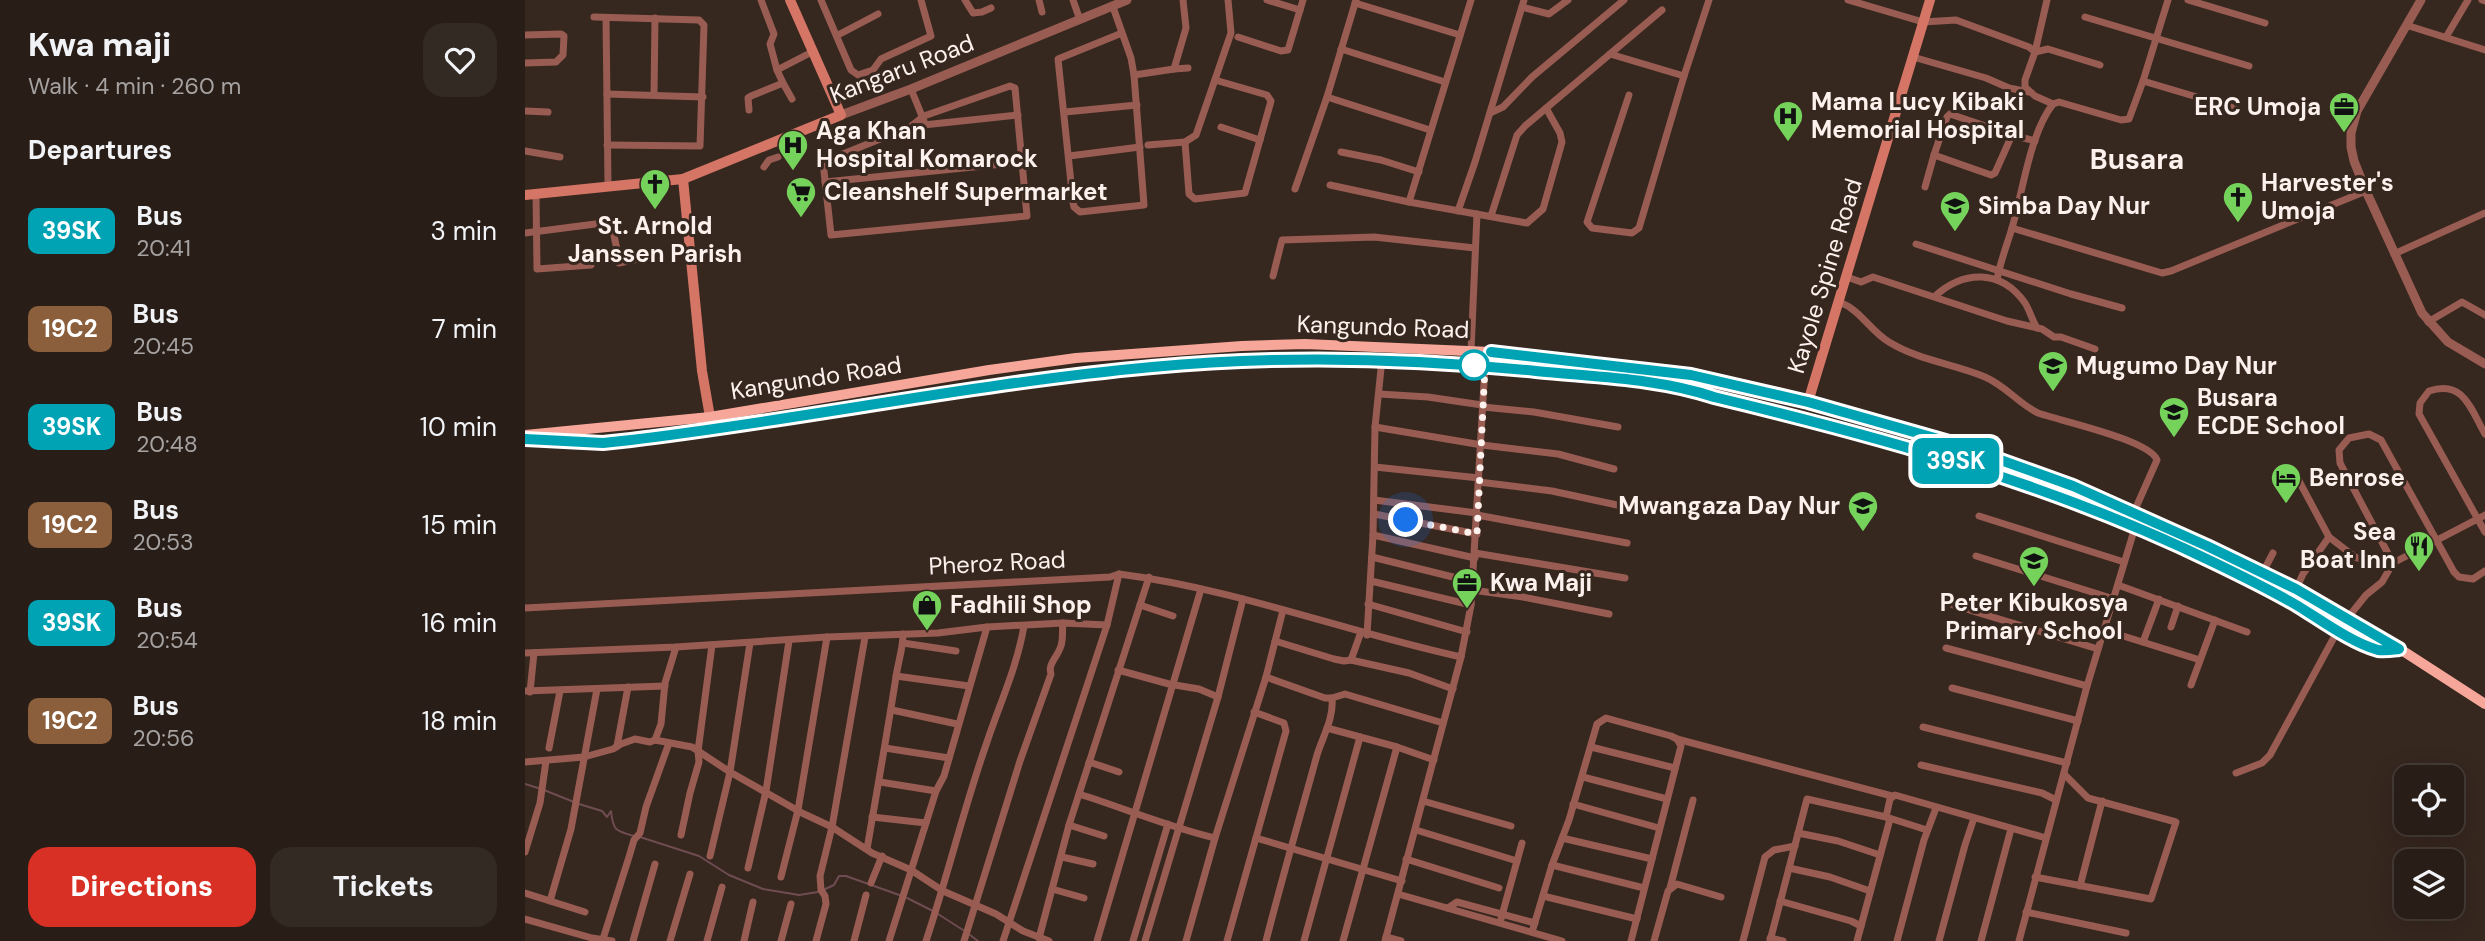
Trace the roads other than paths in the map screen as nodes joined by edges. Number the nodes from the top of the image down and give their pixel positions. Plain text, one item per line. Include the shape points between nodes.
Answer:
1 (761, 0) edge
2 (790, 0) edge
3 (821, 0) edge
4 (921, 0) edge
5 (965, 0) edge
6 (1040, 0) edge
7 (1073, 0) edge
8 (1127, 0) edge
9 (1183, 0) edge
10 (1228, 0) edge
11 (1267, 0) edge
12 (1303, 0) edge
13 (1471, 0) edge
14 (1568, 0) edge
15 (1624, 0) edge
16 (1709, 0) edge
17 (1848, 0) edge
18 (1930, 0) edge
19 (2168, 0) edge
20 (2188, 0) edge
21 (2421, 0) edge
22 (2468, 0) edge
23 (2045, 1) edge
24 (1355, 2) edge
25 (2201, 2) edge
26 (1523, 4) edge
27 (1112, 7) junction
28 (991, 8) dead end
29 (1300, 10) junction
30 (1662, 10) dead end
31 (1042, 12) dead end
32 (879, 14) dead end
33 (2085, 17) dead end
34 (594, 18) dead end
35 (606, 18) junction
36 (655, 18) junction
37 (1080, 20) junction
38 (1923, 22) junction
39 (2265, 23) dead end
40 (2406, 25) junction
41 (1122, 33) junction
42 (525, 35) edge
43 (838, 35) junction
44 (1460, 35) junction
45 (1238, 37) dead end
46 (2447, 37) junction
47 (2157, 38) junction
48 (2484, 48) edge
49 (1341, 49) junction
50 (812, 52) junction
51 (2035, 52) junction
52 (1610, 54) junction
53 (1913, 57) junction
54 (525, 63) edge
55 (2100, 65) dead end
56 (2249, 66) dead end
57 (1188, 68) dead end
58 (1174, 69) junction
59 (776, 70) junction
60 (1134, 75) junction
61 (1684, 76) junction
62 (1215, 80) junction
63 (2143, 81) junction
64 (1445, 82) junction
65 (783, 83) junction
66 (911, 89) junction
67 (2030, 92) junction
68 (607, 94) junction
69 (654, 95) junction
70 (1629, 95) dead end
71 (703, 97) junction
72 (1327, 97) junction
73 (792, 99) dead end
74 (2053, 104) junction
75 (1137, 105) junction
76 (1546, 108) junction
77 (2234, 108) dead end
78 (749, 110) dead end
79 (525, 111) edge
80 (548, 112) dead end
81 (1065, 112) junction
82 (1490, 113) junction
83 (841, 115) junction
84 (1018, 116) junction
85 (924, 120) junction
86 (1221, 127) dead end
87 (1430, 130) junction
88 (2012, 135) junction
89 (1260, 140) junction
90 (2035, 141) junction
91 (1185, 142) junction
92 (607, 145) junction
93 (1144, 146) junction
94 (525, 151) edge
95 (1341, 152) dead end
96 (1934, 155) junction
97 (1069, 156) junction
98 (560, 157) dead end
99 (778, 157) dead end
100 (1022, 162) junction
101 (764, 167) dead end
102 (1419, 172) junction
103 (683, 179) junction
104 (825, 182) junction
105 (1330, 185) dead end
106 (608, 186) junction
107 (1925, 187) dead end
108 (1295, 189) dead end
109 (2366, 191) junction
110 (536, 194) junction
111 (525, 195) edge
112 (1409, 202) junction
113 (1458, 211) junction
114 (2485, 213) edge
115 (1476, 214) junction
116 (1491, 216) junction
117 (2012, 228) junction
118 (538, 231) junction
119 (525, 233) edge
120 (1916, 244) dead end
121 (1475, 248) junction
122 (2394, 254) junction
123 (648, 257) dead end
124 (591, 265) dead end
125 (1999, 270) junction
126 (1273, 276) dead end
127 (1846, 277) junction
128 (1997, 280) junction
129 (1935, 296) junction
130 (1839, 302) junction
131 (2122, 307) dead end
132 (2485, 315) edge
133 (2428, 322) junction
134 (2036, 328) junction
135 (2095, 349) dead end
136 (1471, 351) junction
137 (1382, 359) junction
138 (2485, 363) edge
139 (1485, 366) junction
140 (1379, 394) junction
141 (1808, 402) junction
142 (1483, 406) junction
143 (710, 417) junction
144 (1618, 426) dead end
145 (1375, 427) junction
146 (2485, 434) edge
147 (525, 437) edge
148 (1482, 445) junction
149 (1374, 467) junction
150 (1614, 469) dead end
151 (1479, 480) junction
152 (2299, 481) dead end
153 (1374, 500) junction
154 (1640, 510) dead end
155 (1374, 514) junction
156 (1477, 514) junction
157 (2137, 514) junction
158 (1979, 516) dead end
159 (2481, 517) edge
160 (2135, 527) junction
161 (2485, 532) edge
162 (1477, 534) junction
163 (1373, 535) junction
164 (2329, 537) junction
165 (2437, 541) junction
166 (1627, 543) dead end
167 (2273, 553) dead end
168 (1475, 555) junction
169 (1976, 556) dead end
170 (1372, 557) junction
171 (2124, 562) junction
172 (2393, 563) junction
173 (2485, 571) edge
174 (2263, 572) junction
175 (1119, 574) junction
176 (1149, 578) junction
177 (1625, 578) dead end
178 (1371, 581) junction
179 (2118, 585) junction
180 (1473, 586) junction
181 (1201, 589) junction
182 (2296, 589) junction
183 (1243, 599) junction
184 (2114, 599) junction
185 (2159, 599) junction
186 (1368, 604) junction
187 (1139, 605) junction
188 (1471, 605) junction
189 (1953, 605) dead end
190 (2178, 606) junction
191 (525, 608) edge
192 (1283, 610) junction
193 (1609, 614) dead end
194 (1173, 616) dead end
195 (2347, 618) junction
196 (2215, 620) junction
197 (1063, 624) junction
198 (1107, 625) junction
199 (1024, 626) junction
200 (987, 627) junction
201 (2171, 627) dead end
202 (2104, 630) junction
203 (2338, 630) junction
204 (1467, 632) junction
205 (2246, 632) dead end
206 (1364, 633) junction
207 (827, 637) junction
208 (865, 637) junction
209 (903, 638) junction
210 (789, 641) junction
211 (1275, 641) junction
212 (2143, 642) junction
213 (750, 643) junction
214 (712, 645) junction
215 (676, 647) junction
216 (1946, 648) dead end
217 (2098, 649) junction
218 (2399, 649) junction
219 (956, 651) dead end
220 (525, 653) edge
221 (534, 653) junction
222 (1461, 657) junction
223 (1351, 660) junction
224 (2200, 660) junction
225 (1118, 670) junction
226 (896, 676) junction
227 (1266, 677) junction
228 (1172, 685) junction
229 (2191, 685) dead end
230 (665, 686) junction
231 (969, 686) junction
232 (2087, 686) junction
233 (628, 687) junction
234 (1952, 688) dead end
235 (597, 689) junction
236 (1453, 689) junction
237 (560, 691) junction
238 (528, 692) edge
239 (1217, 697) junction
240 (1332, 698) junction
241 (2485, 704) edge
242 (892, 709) junction
243 (1254, 712) junction
244 (2078, 721) junction
245 (1443, 723) junction
246 (957, 724) junction
247 (1923, 727) dead end
248 (1327, 728) junction
249 (1360, 737) junction
250 (655, 740) junction
251 (1677, 740) junction
252 (669, 743) junction
253 (617, 746) junction
254 (1397, 747) junction
255 (1591, 747) junction
256 (549, 748) dead end
257 (885, 748) junction
258 (698, 751) junction
259 (584, 757) junction
260 (949, 758) junction
261 (1434, 760) junction
262 (545, 761) junction
263 (525, 762) edge
264 (1089, 762) junction
265 (2067, 763) junction
266 (1921, 765) dead end
267 (1675, 768) junction
268 (730, 772) junction
269 (1119, 772) dead end
270 (2236, 773) dead end
271 (2064, 774) junction
272 (1583, 777) junction
273 (880, 782) junction
274 (766, 791) junction
275 (936, 791) junction
276 (1079, 794) junction
277 (1892, 796) junction
278 (1668, 799) junction
279 (1693, 800) dead end
280 (2056, 800) junction
281 (1423, 801) junction
282 (2102, 801) junction
283 (1573, 804) junction
284 (1935, 808) junction
285 (798, 810) junction
286 (1136, 812) junction
287 (873, 817) junction
288 (1887, 818) junction
289 (1975, 818) junction
290 (926, 823) junction
291 (1168, 824) junction
292 (1069, 825) junction
293 (1511, 826) dead end
294 (832, 827) junction
295 (1659, 828) junction
296 (1178, 829) junction
297 (2011, 829) junction
298 (1416, 830) junction
299 (1927, 830) junction
300 (1798, 833) junction
301 (681, 835) dead end
302 (1104, 836) dead end
303 (1215, 838) junction
304 (1256, 838) junction
305 (1562, 838) junction
306 (2046, 838) junction
307 (1522, 843) dead end
308 (1795, 846) junction
309 (1291, 848) junction
310 (867, 849) junction
311 (525, 852) edge
312 (1879, 855) junction
313 (711, 856) dead end
314 (882, 856) junction
315 (1062, 857) junction
316 (1406, 859) junction
317 (1652, 859) junction
318 (1328, 860) junction
319 (1517, 861) junction
320 (655, 864) dead end
321 (1093, 864) dead end
322 (1552, 865) junction
323 (748, 868) dead end
324 (1363, 868) junction
325 (1789, 869) junction
326 (911, 870) junction
327 (690, 874) dead end
328 (781, 877) dead end
329 (2035, 877) junction
330 (1402, 881) junction
331 (871, 883) dead end
332 (722, 887) dead end
333 (2080, 887) junction
334 (1499, 888) dead end
335 (1644, 888) junction
336 (1670, 888) junction
337 (1052, 890) junction
338 (943, 891) junction
339 (1870, 891) junction
340 (525, 893) edge
341 (1398, 894) junction
342 (866, 895) dead end
343 (1543, 896) junction
344 (1721, 897) dead end
345 (1084, 898) dead end
346 (550, 901) junction
347 (1780, 901) junction
348 (753, 902) dead end
349 (791, 904) dead end
350 (976, 906) junction
351 (585, 912) dead end
352 (2026, 912) junction
353 (525, 919) edge
354 (1501, 919) junction
355 (1636, 919) junction
356 (1010, 922) junction
357 (1535, 923) junction
358 (1861, 926) junction
359 (1532, 932) junction
360 (2126, 933) dead end
361 (1039, 938) junction
362 (1386, 939) edge
363 (1548, 939) edge
364 (608, 940) edge
365 (1770, 940) edge
366 (633, 941) edge
367 (670, 941) edge
368 (707, 941) edge
369 (744, 941) edge
370 (781, 941) edge
371 (816, 941) edge
372 (853, 941) edge
373 (889, 941) edge
374 (926, 941) edge
375 (964, 941) edge
376 (1003, 941) edge
377 (1049, 941) edge
378 (1097, 941) edge
379 (1133, 941) edge
380 (1145, 941) edge
381 (1186, 941) edge
382 (1227, 941) edge
383 (1266, 941) edge
384 (1304, 941) edge
385 (1343, 941) edge
386 (1401, 941) edge
387 (1562, 941) edge
388 (1631, 941) edge
389 (1654, 941) edge
390 (1743, 941) edge
391 (1783, 941) edge
392 (1857, 941) edge
393 (1897, 941) edge
394 (1939, 941) edge
395 (1981, 941) edge
396 (2019, 941) edge

1 - 59 street via 774,33 770,44
2 - 50 main road
3 - 43 street
4 - 43 street via 931,36 881,59 873,70 861,75 851,70
5 - 28 street via 973,13
6 - 31 street
7 - 37 street
8 - 27 street, Kangaru Road
9 - 58 street via 1187,28
10 - 62 street via 1231,33
11 - 29 street
12 - 29 street
13 - 44 street
14 - 26 street via 1549,14
15 - 82 street via 1503,107
16 - 61 street
17 - 38 street
18 - 38 main road, Kayole Spine Road
19 - 47 street
20 - 25 street
21 - 40 street
22 - 46 street
23 - 51 street
24 - 44 street
24 - 49 street
25 - 39 street
26 - 82 street
27 - 37 street, Kangaru Road
27 - 41 street
29 - 45 street via 1288,50
30 - 52 street
32 - 43 street
33 - 47 street
34 - 35 street
35 - 36 street
35 - 68 street
36 - 69 street
36 - 71 street via 702,22
37 - 66 street, Kangaru Road
38 - 51 street via 1955,20
38 - 53 main road, Kayole Spine Road
40 - 46 street
40 - 109 street via 2354,120 2351,147
41 - 60 street
41 - 81 street via 1058,59
42 - 54 street via 561,34 564,43 563,55 556,62
44 - 64 street
46 - 48 street
47 - 56 street
47 - 63 street
49 - 64 street
49 - 72 street
50 - 59 street
50 - 83 main road
51 - 55 street via 2048,49
51 - 67 street via 2024,83
52 - 61 street
52 - 76 street
53 - 67 street
53 - 127 main road, Kayole Spine Road
57 - 58 street
58 - 60 street
59 - 65 street
60 - 75 street
61 - 70 street via 1639,228 1632,233 1592,228 1587,222
62 - 89 street via 1267,95 1271,101
62 - 91 street via 1196,135
63 - 74 street via 2129,119
63 - 77 street
64 - 87 street
65 - 73 street
65 - 78 street via 748,98
66 - 83 street, Kangaru Road
66 - 85 street
67 - 74 street
68 - 69 street
68 - 92 street
69 - 71 street
71 - 92 street via 700,146
72 - 87 street
72 - 108 street
74 - 90 street
75 - 81 street
75 - 93 street
76 - 116 street via 1513,143
76 - 116 street via 1562,142 1543,209 1527,223
79 - 80 street
81 - 97 street
82 - 113 street
83 - 103 main road, Kangaru Road
84 - 85 street
84 - 85 street via 1011,86
84 - 100 street
85 - 104 street via 823,162
86 - 89 street
87 - 102 street
88 - 90 street
88 - 96 street via 1991,175
88 - 96 street via 1950,114
89 - 91 street via 1245,192 1195,199 1189,194
90 - 117 street
91 - 93 street
92 - 106 street
93 - 97 street
93 - 97 street via 1142,206 1077,210
94 - 98 street
95 - 102 street
96 - 107 street
99 - 101 street
100 - 104 street
100 - 104 street via 1028,214 832,236
102 - 112 street
103 - 106 main road, Kangaru Road
103 - 143 main road
105 - 112 street
106 - 110 main road, Kangaru Road
109 - 117 street via 2162,273
109 - 122 street
110 - 111 main road, Kangaru Road
110 - 118 street
112 - 113 street
113 - 115 street
114 - 122 street
115 - 116 street
115 - 121 street
117 - 125 street
118 - 119 street
118 - 123 street via 611,222 618,262
118 - 124 street via 539,270
120 - 125 street
121 - 126 street via 1374,237 1282,240
121 - 136 street
122 - 133 street
125 - 128 street
125 - 131 street
127 - 129 street via 1861,282 1873,277
127 - 130 main road, Kayole Spine Road
128 - 129 street via 1966,278
128 - 134 street via 2022,300
129 - 134 street
130 - 141 main road, Kayole Spine Road
130 - 157 street via 1903,349 1985,377 2038,413 2113,433 2151,451 2157,460
132 - 133 street via 2462,302
133 - 138 street via 2448,342
134 - 135 street
136 - 141 highway, Kangundo Road via 1691,375
136 - 143 highway, Kangundo Road via 1305,344 1139,353 989,370
137 - 139 highway, Kangundo Road
137 - 140 street
137 - 147 highway, Kangundo Road via 1154,366 930,394 631,440 603,443
139 - 142 street
139 - 160 highway, Kangundo Road via 1689,389 1952,460
140 - 142 street
140 - 145 street
141 - 157 highway, Kangundo Road via 1956,444
142 - 144 street
142 - 148 street
143 - 147 highway, Kangundo Road
145 - 148 street
145 - 149 street
146 - 159 street via 2462,393 2444,387 2429,390 2420,403 2419,414
148 - 150 street via 1557,454
148 - 151 street
149 - 151 street
149 - 153 street
151 - 154 street
151 - 156 street
152 - 164 street
153 - 155 street
153 - 156 street
155 - 162 street
155 - 163 street
156 - 162 street
156 - 166 street
157 - 160 street
157 - 174 highway, Kangundo Road
158 - 171 street
159 - 161 street
159 - 165 street
160 - 171 street
160 - 203 highway, Kangundo Road
162 - 168 street
163 - 168 street
163 - 170 street
164 - 172 street via 2366,561
164 - 182 street
165 - 172 street
165 - 172 street via 2381,440 2369,434 2349,438 2339,450 2340,463
165 - 173 street via 2459,577 2473,579
167 - 174 street
168 - 177 street
168 - 180 street
169 - 184 street
170 - 178 street
170 - 180 street
171 - 179 street
172 - 195 street via 2382,582
174 - 182 highway, Kangundo Road
175 - 176 street, Pheroz Road
175 - 191 street, Pheroz Road
175 - 198 street
176 - 181 street, Pheroz Road
176 - 187 street
178 - 186 street
178 - 188 street
179 - 184 street
179 - 185 street
180 - 188 street
180 - 193 street
181 - 183 street, Pheroz Road
181 - 228 street
182 - 195 highway, Kangundo Road
183 - 192 street, Pheroz Road
183 - 239 street
184 - 202 street
185 - 190 street
185 - 212 street
186 - 204 street
186 - 206 street
187 - 194 street
187 - 225 street
188 - 204 street
189 - 217 street
190 - 196 street
190 - 201 street
192 - 206 street, Pheroz Road
192 - 211 street
195 - 203 street
195 - 218 highway, Kangundo Road
196 - 205 street
196 - 224 street
197 - 198 street
197 - 199 street
197 - 350 street via 1063,639 1049,669
198 - 356 street
199 - 200 street
199 - 338 street via 1019,656 987,742
200 - 209 street
200 - 231 street
202 - 212 street
202 - 217 street
203 - 218 highway, Kangundo Road via 2377,650
203 - 270 street via 2270,755
204 - 222 street
206 - 222 street, Pheroz Road
206 - 223 street
207 - 208 street
207 - 210 street
207 - 285 street
208 - 209 street
208 - 294 street
209 - 219 street
209 - 226 street
210 - 213 street
210 - 274 street
211 - 223 street
211 - 227 street
212 - 224 street
213 - 214 street
213 - 268 street
214 - 215 street
214 - 258 street
215 - 221 street
215 - 230 street
216 - 232 street
217 - 232 street
218 - 241 highway, Kangundo Road
220 - 221 street
221 - 238 street
222 - 236 street
223 - 236 street
224 - 229 street
225 - 228 street
225 - 264 street
226 - 231 street
226 - 242 street
227 - 240 street
227 - 243 street
228 - 239 street
228 - 286 street
230 - 233 street
230 - 250 street
231 - 246 street
232 - 244 street
233 - 235 street
233 - 253 street
234 - 244 street
235 - 237 street
235 - 259 street
236 - 245 street
237 - 238 street
237 - 256 street
239 - 296 street
240 - 245 street via 1345,694
240 - 248 street
242 - 246 street
242 - 257 street
243 - 303 street
243 - 304 street via 1287,727
244 - 265 street
245 - 261 street
246 - 260 street
247 - 265 street
248 - 249 street
248 - 309 street
249 - 254 street
249 - 318 street
250 - 252 street
250 - 253 street via 635,739
251 - 255 street via 1606,719 1597,724
251 - 267 street via 1681,750
251 - 277 street
252 - 258 street
252 - 364 street via 634,840
253 - 259 street
254 - 261 street
254 - 324 street
255 - 267 street
255 - 272 street
257 - 260 street
257 - 273 street
258 - 268 street
258 - 301 street
259 - 262 street
259 - 346 street via 571,829
260 - 275 street
261 - 281 street
262 - 263 street
262 - 311 street via 540,803
264 - 269 street
264 - 276 street
265 - 271 street
266 - 280 street
267 - 278 street
268 - 274 street
268 - 313 street
271 - 280 street
271 - 282 street via 2085,796
272 - 278 street
272 - 283 street
273 - 275 street
273 - 287 street
274 - 285 street
274 - 323 street
275 - 290 street
276 - 286 street
276 - 292 street
277 - 284 street
277 - 288 street
278 - 295 street
279 - 336 street
280 - 306 street
281 - 293 street
281 - 298 street
282 - 333 street
282 - 333 street via 2176,822 2151,900
283 - 295 street
283 - 305 street
284 - 289 street
284 - 299 street
285 - 294 street
285 - 328 street
286 - 291 street
286 - 378 street
287 - 290 street
287 - 310 street
288 - 299 street
288 - 300 street via 1808,798
288 - 312 street
289 - 297 street
289 - 394 street
290 - 326 street
291 - 296 street
291 - 379 street
292 - 302 street
292 - 315 street
294 - 310 street
294 - 371 street via 820,876 826,904
295 - 317 street
296 - 303 street
296 - 380 street
297 - 306 street
297 - 395 street
298 - 316 street
298 - 319 street
299 - 393 street
300 - 308 street
300 - 312 street
303 - 381 street
304 - 309 street
304 - 382 street
305 - 317 street
305 - 322 street
306 - 329 street
307 - 319 street
308 - 325 street
308 - 390 street via 1765,857
309 - 318 street
309 - 383 street
310 - 314 street
312 - 339 street
314 - 326 street
314 - 331 street
315 - 321 street
315 - 337 street
316 - 330 street
316 - 334 street
317 - 335 street
318 - 324 street
318 - 384 street
319 - 354 street
320 - 366 street
322 - 335 street
322 - 343 street
324 - 330 street
324 - 385 street
325 - 339 street
325 - 347 street
326 - 338 street
326 - 373 street
327 - 367 street
329 - 333 street
329 - 352 street
330 - 341 street
332 - 368 street
335 - 355 street
336 - 344 street via 1677,884
336 - 389 street
337 - 345 street
337 - 361 street
338 - 350 street
338 - 374 street
339 - 358 street
340 - 346 street
341 - 354 street
341 - 362 street
342 - 372 street
343 - 355 street
343 - 357 street
346 - 351 street
347 - 358 street
347 - 365 street
348 - 369 street
349 - 370 street
350 - 356 street
350 - 375 street
352 - 360 street
352 - 396 street
353 - 364 street
354 - 357 street
354 - 359 street
355 - 388 street
356 - 361 street
356 - 376 street
357 - 359 street
358 - 392 street
359 - 363 street
361 - 377 street
362 - 386 street
363 - 387 street
365 - 391 street

